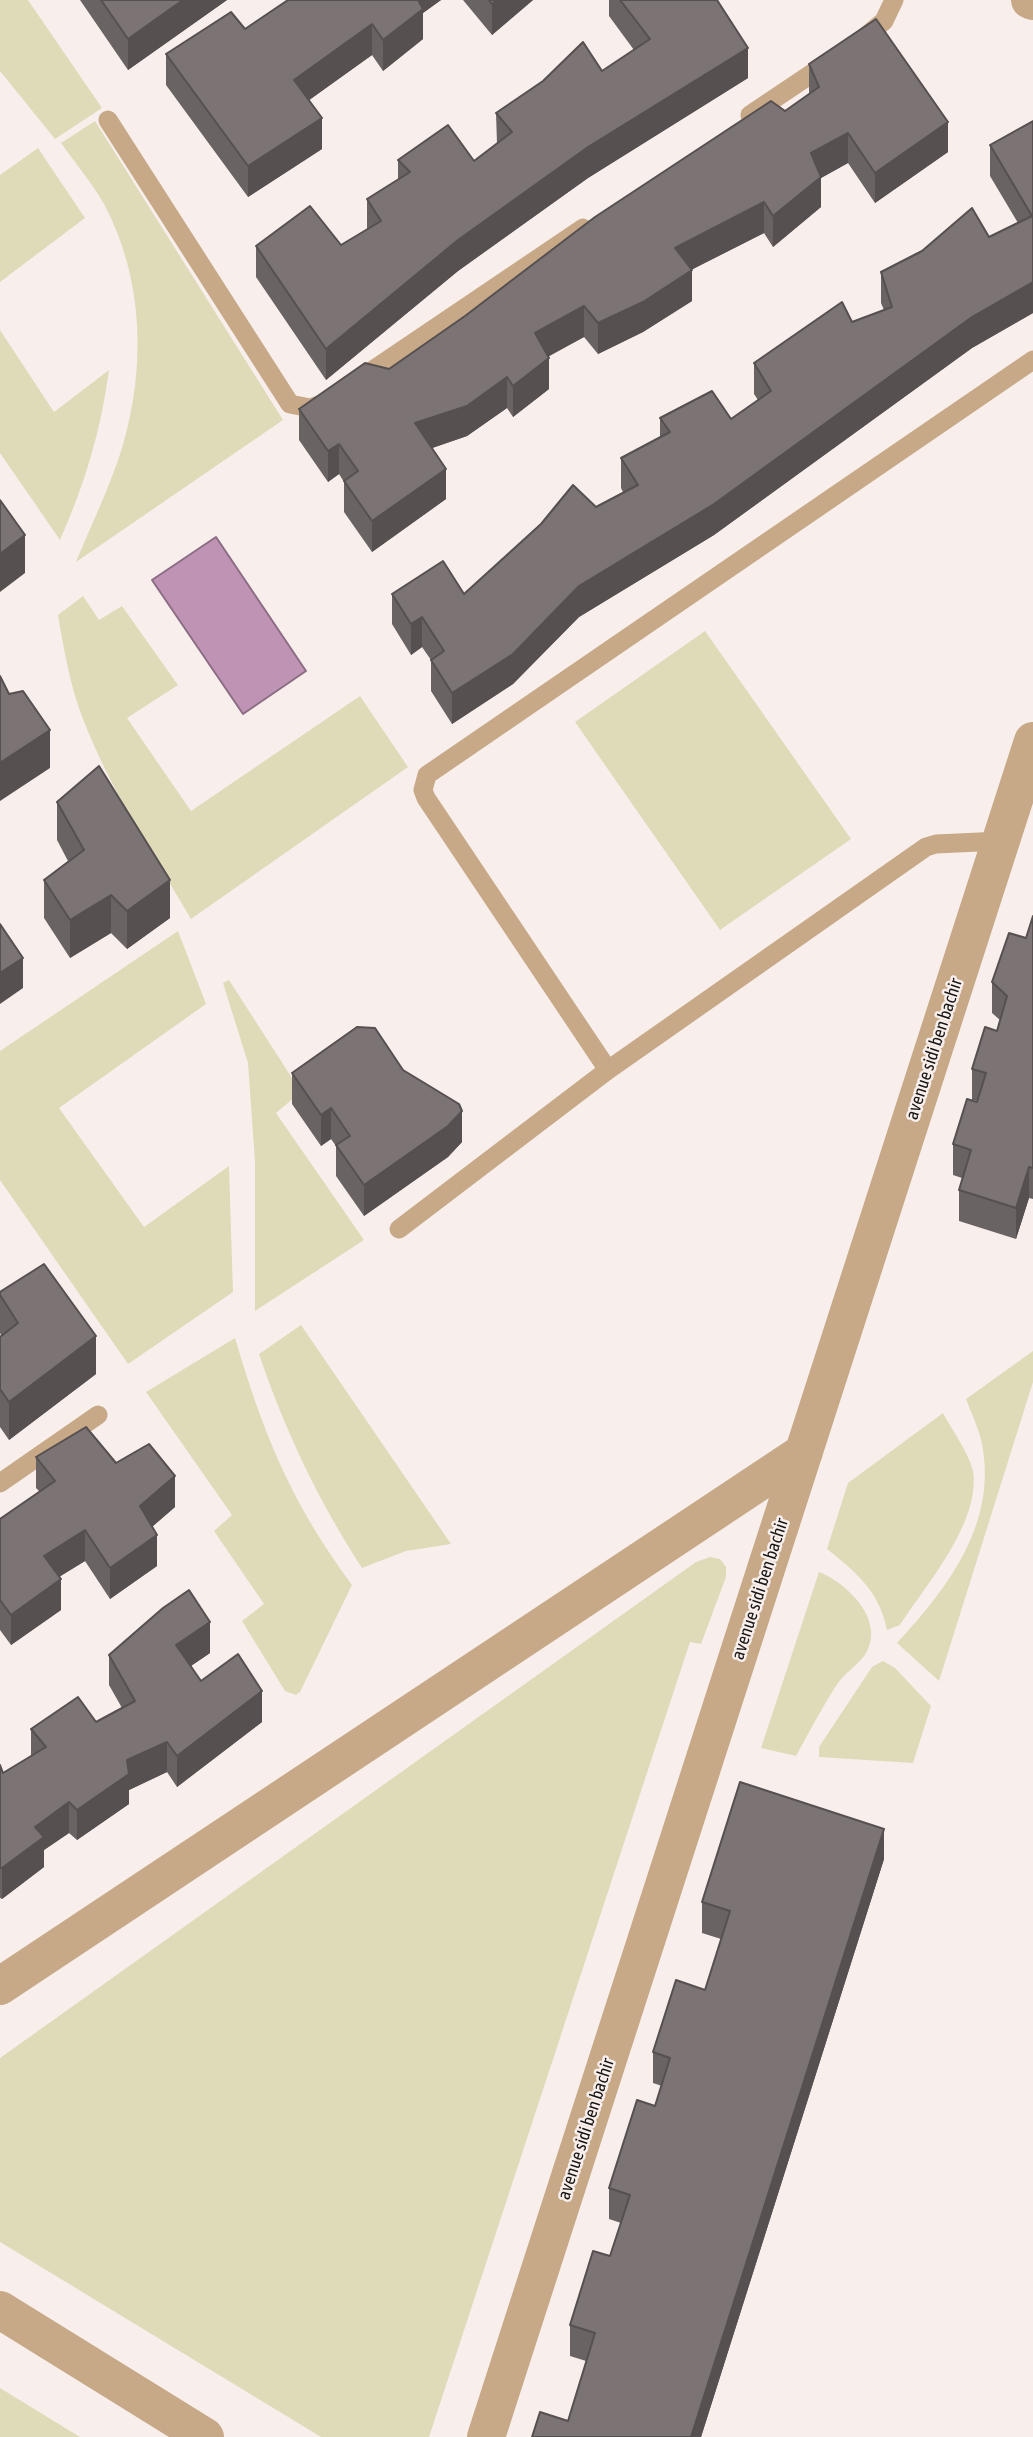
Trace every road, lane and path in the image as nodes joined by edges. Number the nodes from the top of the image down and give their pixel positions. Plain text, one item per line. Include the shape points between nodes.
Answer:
1 (894, 0) edge
2 (108, 120) dead end
3 (737, 124) edge
4 (599, 218) edge
5 (1033, 360) edge
6 (1033, 741) edge
7 (1001, 841) junction
8 (608, 1070) junction
9 (399, 1229) dead end
10 (98, 1415) dead end
11 (804, 1452) junction
12 (0, 1483) edge
13 (0, 1986) edge
14 (0, 2310) edge
15 (205, 2437) edge
16 (486, 2437) edge

1 - 3 lane via 876,30
2 - 4 lane via 290,404 298,407 321,405
5 - 8 lane via 427,775 426,798
6 - 7 street, avenue sidi ben bachir
7 - 8 lane via 926,847
7 - 11 street, avenue sidi ben bachir
8 - 9 lane
10 - 12 lane
11 - 13 street
11 - 16 street, avenue sidi ben bachir
14 - 15 street

